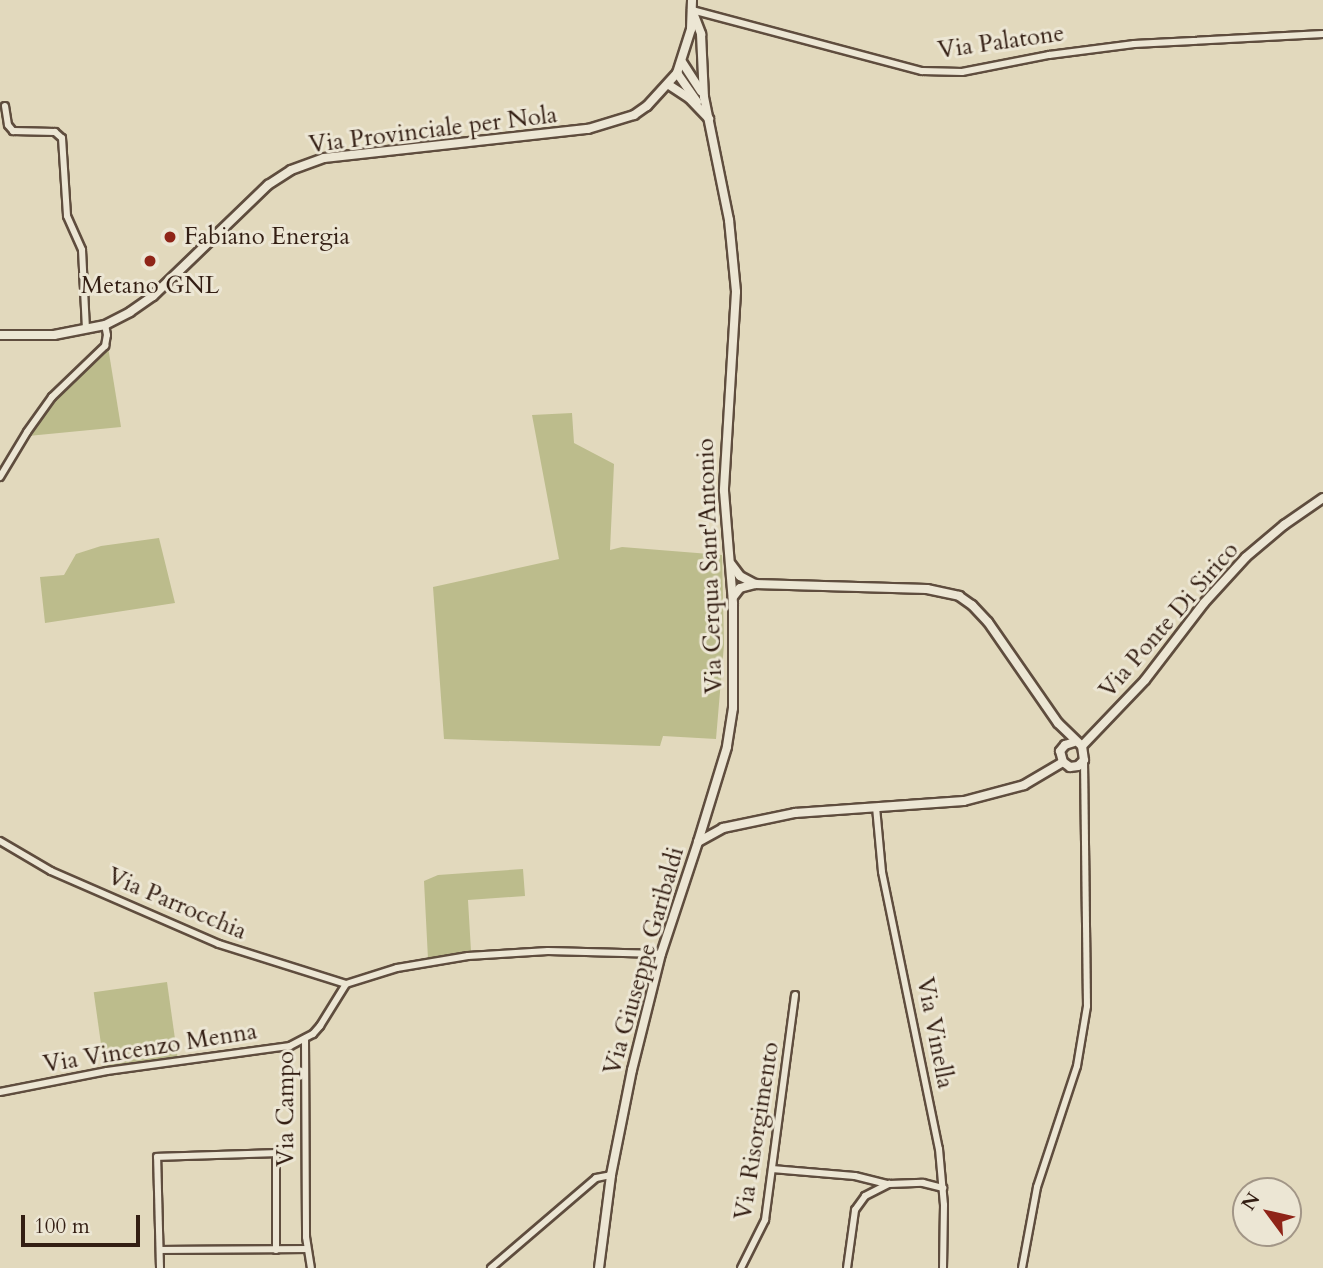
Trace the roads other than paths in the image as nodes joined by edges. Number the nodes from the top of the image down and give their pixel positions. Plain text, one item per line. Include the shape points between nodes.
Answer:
1 (692, 0) edge
2 (692, 10) junction
3 (1323, 34) edge
4 (682, 62) junction
5 (677, 73) junction
6 (669, 85) junction
7 (704, 97) junction
8 (5, 106) dead end
9 (699, 108) junction
10 (710, 120) junction
11 (105, 325) junction
12 (86, 329) junction
13 (0, 335) edge
14 (0, 477) edge
15 (1323, 498) edge
16 (736, 578) junction
17 (755, 584) junction
18 (740, 588) junction
19 (733, 598) junction
20 (1058, 723) junction
21 (1078, 744) junction
22 (1060, 751) junction
23 (1084, 761) junction
24 (1066, 764) junction
25 (1083, 787) junction
26 (876, 807) junction
27 (0, 841) edge
28 (698, 842) junction
29 (662, 954) junction
30 (346, 984) junction
31 (796, 995) dead end
32 (305, 1039) junction
33 (0, 1092) edge
34 (772, 1169) junction
35 (942, 1173) junction
36 (611, 1175) junction
37 (923, 1183) junction
38 (889, 1184) junction
39 (943, 1188) junction
40 (306, 1249) junction
41 (160, 1250) junction
42 (276, 1250) junction
43 (160, 1268) edge
44 (311, 1268) edge
45 (491, 1268) edge
46 (599, 1268) edge
47 (741, 1268) edge
48 (847, 1268) edge
49 (943, 1268) edge
50 (1021, 1268) edge

1 - 2 street
2 - 3 street, Via Palatone via 922,71 962,72 1134,44
2 - 4 street, Via Provinciale per Nola
2 - 7 street, Via Cerqua Sant'Antonio via 701,33
4 - 5 street, Via Provinciale per Nola
4 - 7 street, Via Cerqua Sant'Antonio
5 - 6 street, Via Provinciale per Nola
5 - 9 street
6 - 9 street
6 - 11 street, Via Provinciale per Nola via 634,115 600,127 324,158 291,170 247,203 153,296
7 - 10 street, Via Cerqua Sant'Antonio
8 - 12 street via 13,131 55,132 62,138 67,216 82,250
9 - 10 street
10 - 16 street, Via Cerqua Sant'Antonio via 737,292 724,491 726,542
11 - 12 street, Via Provinciale per Nola
11 - 14 street via 105,346 52,397
12 - 13 street, Via Provinciale per Nola via 54,335
15 - 21 street, Via Ponte Di Sirico via 1238,566 1145,680
16 - 17 street
16 - 18 street
16 - 19 street, Via Cerqua Sant'Antonio
17 - 18 street
17 - 20 street via 927,589 959,596 988,622
18 - 19 street
19 - 28 street, Via Cerqua Sant'Antonio via 733,708 727,747
20 - 21 street
20 - 22 street
21 - 22 street, Via Ponte Di Sirico via 1065,745
21 - 23 street
22 - 24 street
23 - 24 street via 1078,766
23 - 25 street
24 - 25 street
24 - 26 street, Via Giuseppe Garibaldi via 1006,790 938,804
25 - 50 street via 1087,1006 1077,1066 1037,1187
26 - 28 street, Via Giuseppe Garibaldi via 834,808 757,820 723,828
26 - 35 street, Via Vinella via 882,872
27 - 30 street, Via Parrocchia via 51,872 219,944
28 - 29 street, Via Giuseppe Garibaldi
29 - 30 street via 548,951 468,956 377,973
29 - 36 street, Via Giuseppe Garibaldi
30 - 32 street, Via Campo via 320,1026
31 - 34 street, Via Risorgimento
32 - 33 street, Via Vincenzo Menna via 290,1046 107,1071
32 - 40 street, Via Campo
34 - 38 street via 855,1176
34 - 47 street, Via Risorgimento via 765,1220
35 - 37 street
35 - 39 street, Via Vinella
36 - 45 street via 596,1178
36 - 46 street, Via Giuseppe Garibaldi
37 - 38 street
37 - 39 street
38 - 48 street via 865,1196 855,1210
39 - 49 street, Via Vinella
40 - 42 street
40 - 44 street, Via Campo
41 - 42 street
41 - 42 street, Via Campo via 156,1157 276,1153
41 - 43 street

